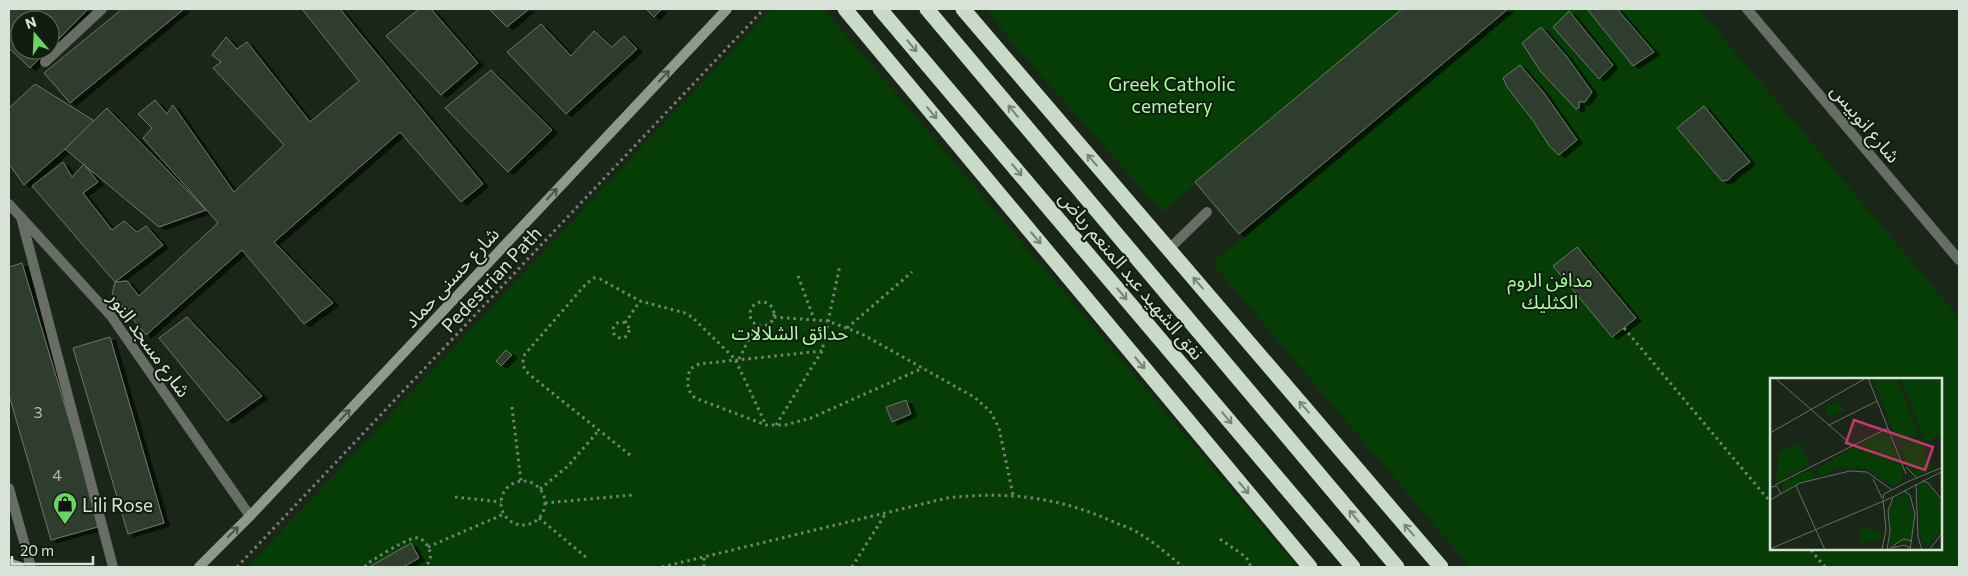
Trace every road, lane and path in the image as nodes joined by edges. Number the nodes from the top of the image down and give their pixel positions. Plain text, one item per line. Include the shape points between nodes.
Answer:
1 (102, 9) edge
2 (727, 9) edge
3 (764, 9) edge
4 (844, 9) edge
5 (880, 9) edge
6 (927, 9) edge
7 (963, 9) edge
8 (1747, 9) edge
9 (45, 62) dead end
10 (9, 204) edge
11 (1207, 212) dead end
12 (21, 217) junction
13 (1169, 249) junction
14 (1959, 260) edge
15 (840, 265) dead end
16 (912, 272) dead end
17 (798, 276) dead end
18 (640, 302) junction
19 (774, 317) junction
20 (814, 319) junction
21 (828, 321) junction
22 (625, 323) junction
23 (756, 325) junction
24 (847, 328) junction
25 (1624, 328) dead end
26 (822, 351) junction
27 (737, 359) junction
28 (923, 368) junction
29 (512, 407) dead end
30 (766, 425) junction
31 (775, 426) junction
32 (598, 430) junction
33 (630, 455) dead end
34 (521, 481) junction
35 (9, 488) edge
36 (540, 489) junction
37 (633, 495) dead end
38 (1013, 495) junction
39 (455, 496) dead end
40 (501, 502) junction
41 (1770, 502) edge
42 (545, 503) junction
43 (886, 512) junction
44 (504, 514) junction
45 (250, 516) junction
46 (539, 518) junction
47 (1220, 539) dead end
48 (428, 547) junction
49 (1812, 551) edge
50 (704, 557) junction
51 (587, 558) dead end
52 (9, 562) edge
53 (20, 567) edge
54 (31, 567) edge
55 (113, 567) edge
56 (199, 567) edge
57 (237, 567) edge
58 (365, 567) edge
59 (425, 567) edge
60 (662, 567) edge
61 (704, 567) edge
62 (852, 567) edge
63 (1183, 567) edge
64 (1249, 567) edge
65 (1310, 567) edge
66 (1353, 567) edge
67 (1397, 567) edge
68 (1441, 567) edge
69 (1825, 567) edge

1 - 9 street
45 -> 2 main road, شارع حسنى حماد
3 - 57 path, Pedestrian Path
4 -> 65 highway
5 -> 66 highway, نفق الشهيد عبد المنعم رياض
67 -> 6 highway, نفق الشهيد عبد المنعم رياض
13 -> 7 highway
8 - 14 street, شارع انوبيس
10 - 12 street, شارع مسجد النور
11 - 13 street
12 - 45 street, شارع مسجد النور via 111,316
12 - 55 street
68 -> 13 highway
15 - 21 path
16 - 24 path
17 - 20 path
18 - 22 path
18 - 27 path via 692,317
18 - 32 path via 600,279 589,280 523,359 526,371
19 - 20 path
19 - 23 path via 767,325
19 - 23 path via 774,311 766,302 754,304 749,315
20 - 21 path
21 - 24 path
21 - 26 path
22 - 22 path via 620,322 613,327 619,338 627,335
23 - 27 path
24 - 28 path
25 - 41 path
26 - 27 path
26 - 31 path
27 - 30 path
27 - 30 path via 690,369 688,389 695,398
28 - 31 path via 811,418
28 - 38 path via 974,397 990,411 999,428
29 - 34 path
30 - 31 path
32 - 33 path
32 - 36 path via 568,466
34 - 36 path via 529,481
34 - 40 path via 507,488
35 - 54 street
36 - 42 path
37 - 42 path
38 - 43 path via 947,498
38 - 63 path via 1054,501 1095,513 1140,534
39 - 40 path
40 - 44 path
42 - 46 path
43 - 50 path
43 - 62 path
44 - 46 path via 509,520 525,525
44 - 48 path
56 -> 45 main road, شارع حسنى حماد
46 - 51 path
47 - 64 path via 1246,557
48 - 58 path via 424,540 413,538
48 - 59 path via 430,556
49 - 69 path
50 - 60 path
50 - 61 path
52 - 53 main road

